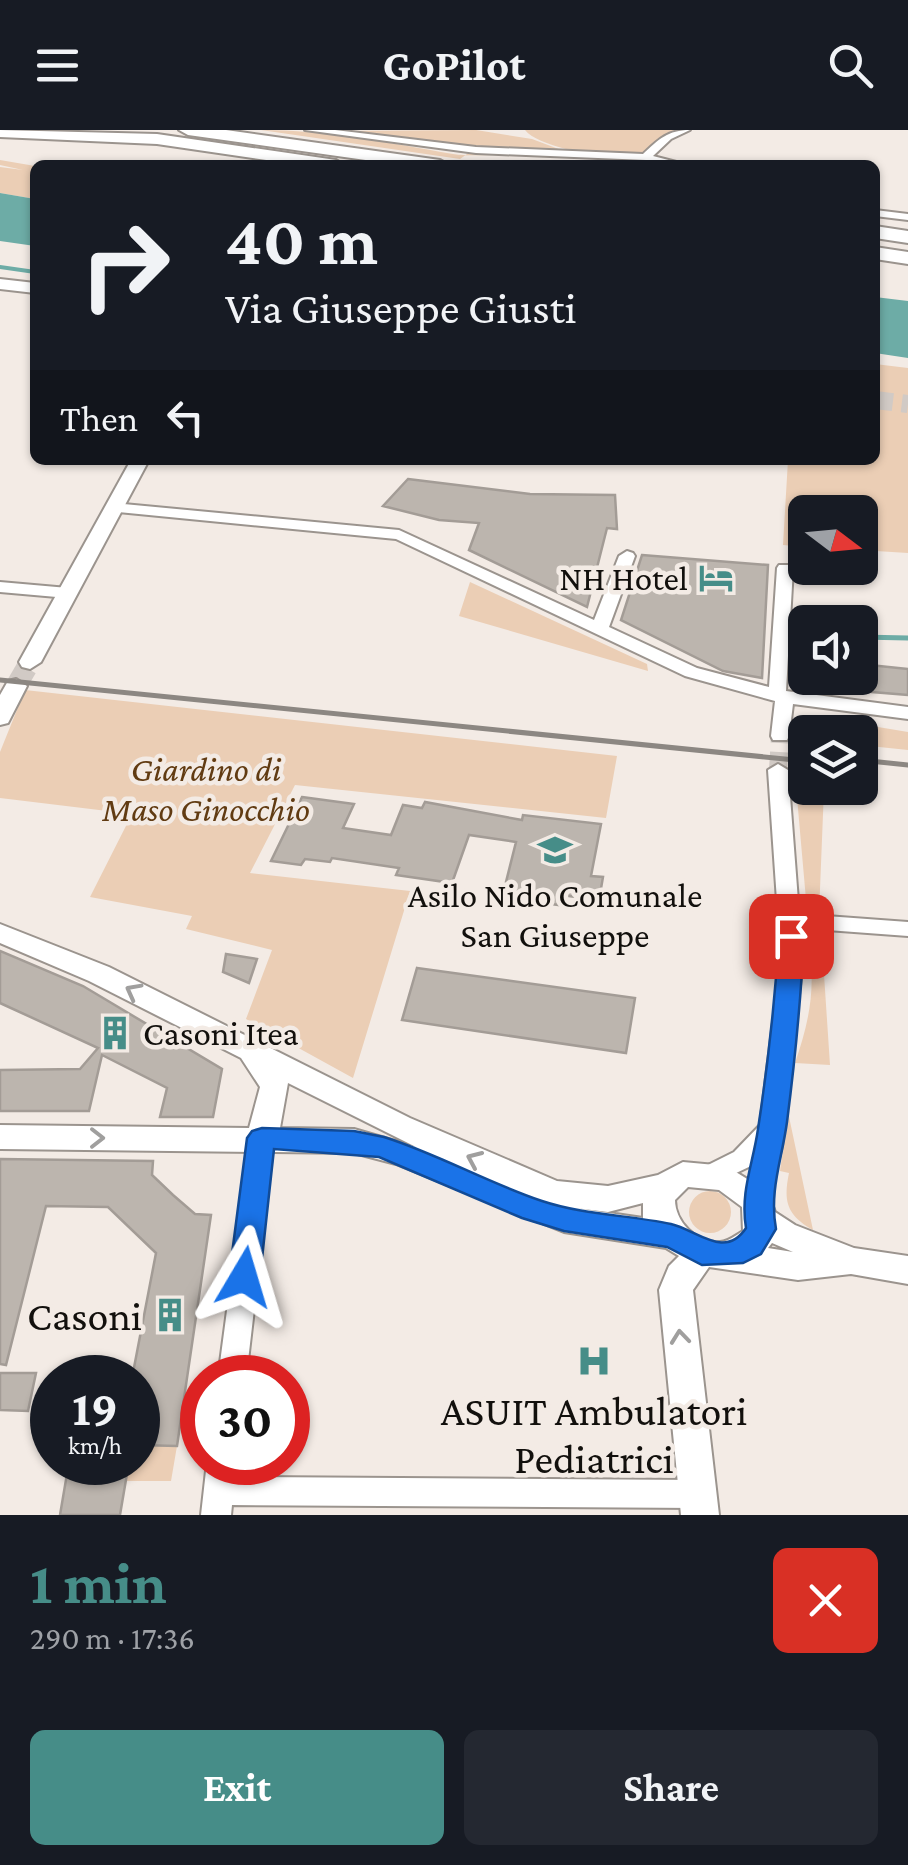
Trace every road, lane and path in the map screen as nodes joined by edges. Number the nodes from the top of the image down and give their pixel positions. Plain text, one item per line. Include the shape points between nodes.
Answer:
1 (98, 130) edge
2 (188, 130) edge
3 (228, 130) edge
4 (310, 130) edge
5 (685, 130) edge
6 (0, 132) edge
7 (130, 136) junction
8 (646, 157) junction
9 (287, 160) edge
10 (300, 160) edge
11 (334, 160) edge
12 (404, 160) edge
13 (437, 160) edge
14 (660, 160) edge
15 (880, 213) edge
16 (908, 217) edge
17 (880, 231) edge
18 (908, 234) edge
19 (880, 252) edge
20 (908, 256) edge
21 (0, 284) edge
22 (30, 287) edge
23 (137, 465) edge
24 (114, 508) junction
25 (627, 556) dead end
26 (785, 568) dead end
27 (0, 587) edge
28 (68, 593) junction
29 (599, 631) junction
30 (30, 662) tunnel mouth
31 (16, 686) tunnel mouth
32 (781, 696) junction
33 (908, 713) edge
34 (0, 718) edge
35 (780, 736) tunnel mouth
36 (778, 770) tunnel mouth
37 (791, 920) junction
38 (908, 930) edge
39 (0, 933) edge
40 (250, 1054) junction
41 (771, 1128) junction
42 (0, 1138) edge
43 (262, 1138) junction
44 (713, 1174) junction
45 (667, 1185) junction
46 (759, 1210) junction
47 (702, 1248) junction
48 (851, 1261) junction
49 (908, 1270) edge
50 (235, 1355) edge
51 (219, 1490) edge
52 (699, 1505) edge

1 - 11 highway
2 - 12 highway
3 - 13 highway
4 - 8 street via 491,152
5 - 8 street
6 - 7 highway
7 - 9 highway
7 - 10 highway
8 - 14 street
15 - 16 street
17 - 18 highway
19 - 20 highway
21 - 22 street
23 - 24 street
24 - 28 street
24 - 29 street via 398,535
25 - 29 street
26 - 32 street
27 - 28 street
28 - 30 street
29 - 32 street via 691,672
31 - 34 street
32 - 33 street
32 - 35 street
36 - 37 street
37 - 38 street
37 - 41 street via 786,1026
40 -> 39 street via 99,974
40 - 43 street via 276,1086
45 -> 40 street via 608,1199 553,1194
41 - 44 street via 756,1148
41 - 46 street
42 -> 43 street
43 - 47 street via 384,1148 548,1214
43 - 50 street
44 - 45 street via 684,1174
44 - 46 street via 744,1188
45 - 47 street via 658,1209
46 - 47 street via 758,1238
46 - 48 street via 803,1243
47 - 48 street via 798,1266
52 -> 47 street via 676,1290
48 - 49 street
51 - 52 street

